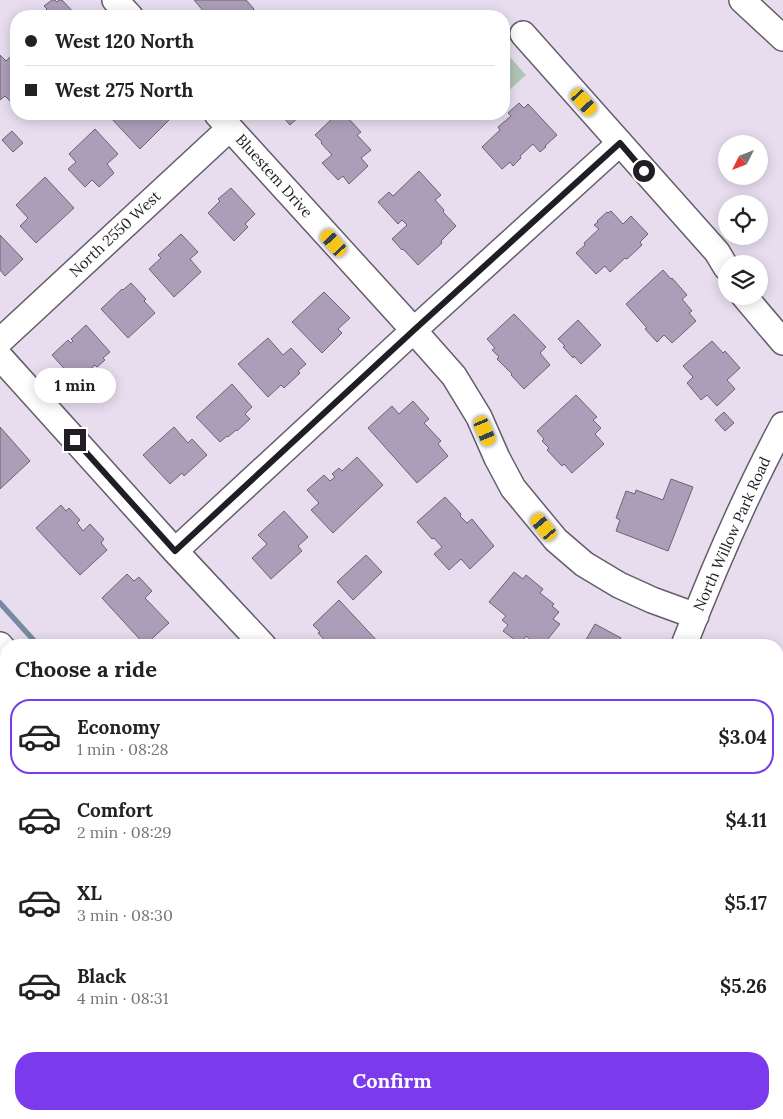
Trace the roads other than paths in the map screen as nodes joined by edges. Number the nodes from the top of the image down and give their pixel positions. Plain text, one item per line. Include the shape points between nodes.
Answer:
1 (115, 0) edge
2 (742, 0) edge
3 (124, 10) edge
4 (523, 34) dead end
5 (783, 38) edge
6 (223, 121) edge
7 (620, 143) junction
8 (719, 255) edge
9 (752, 305) edge
10 (414, 330) junction
11 (0, 340) edge
12 (783, 342) edge
13 (0, 357) edge
14 (783, 425) edge
15 (175, 551) junction
16 (696, 616) junction
17 (257, 639) edge
18 (686, 639) edge

1 - 3 street
2 - 5 street
4 - 7 street
6 - 10 street, Bluestem Drive
6 - 11 street, North 2550 West
7 - 8 street
7 - 10 street
9 - 12 street
10 - 15 street
10 - 16 street, Bluestem Drive via 454,376 479,417 513,488 556,540 584,564 619,584
13 - 15 street
14 - 16 street, North Willow Park Road via 728,537
15 - 17 street
16 - 18 street, North Willow Park Road

